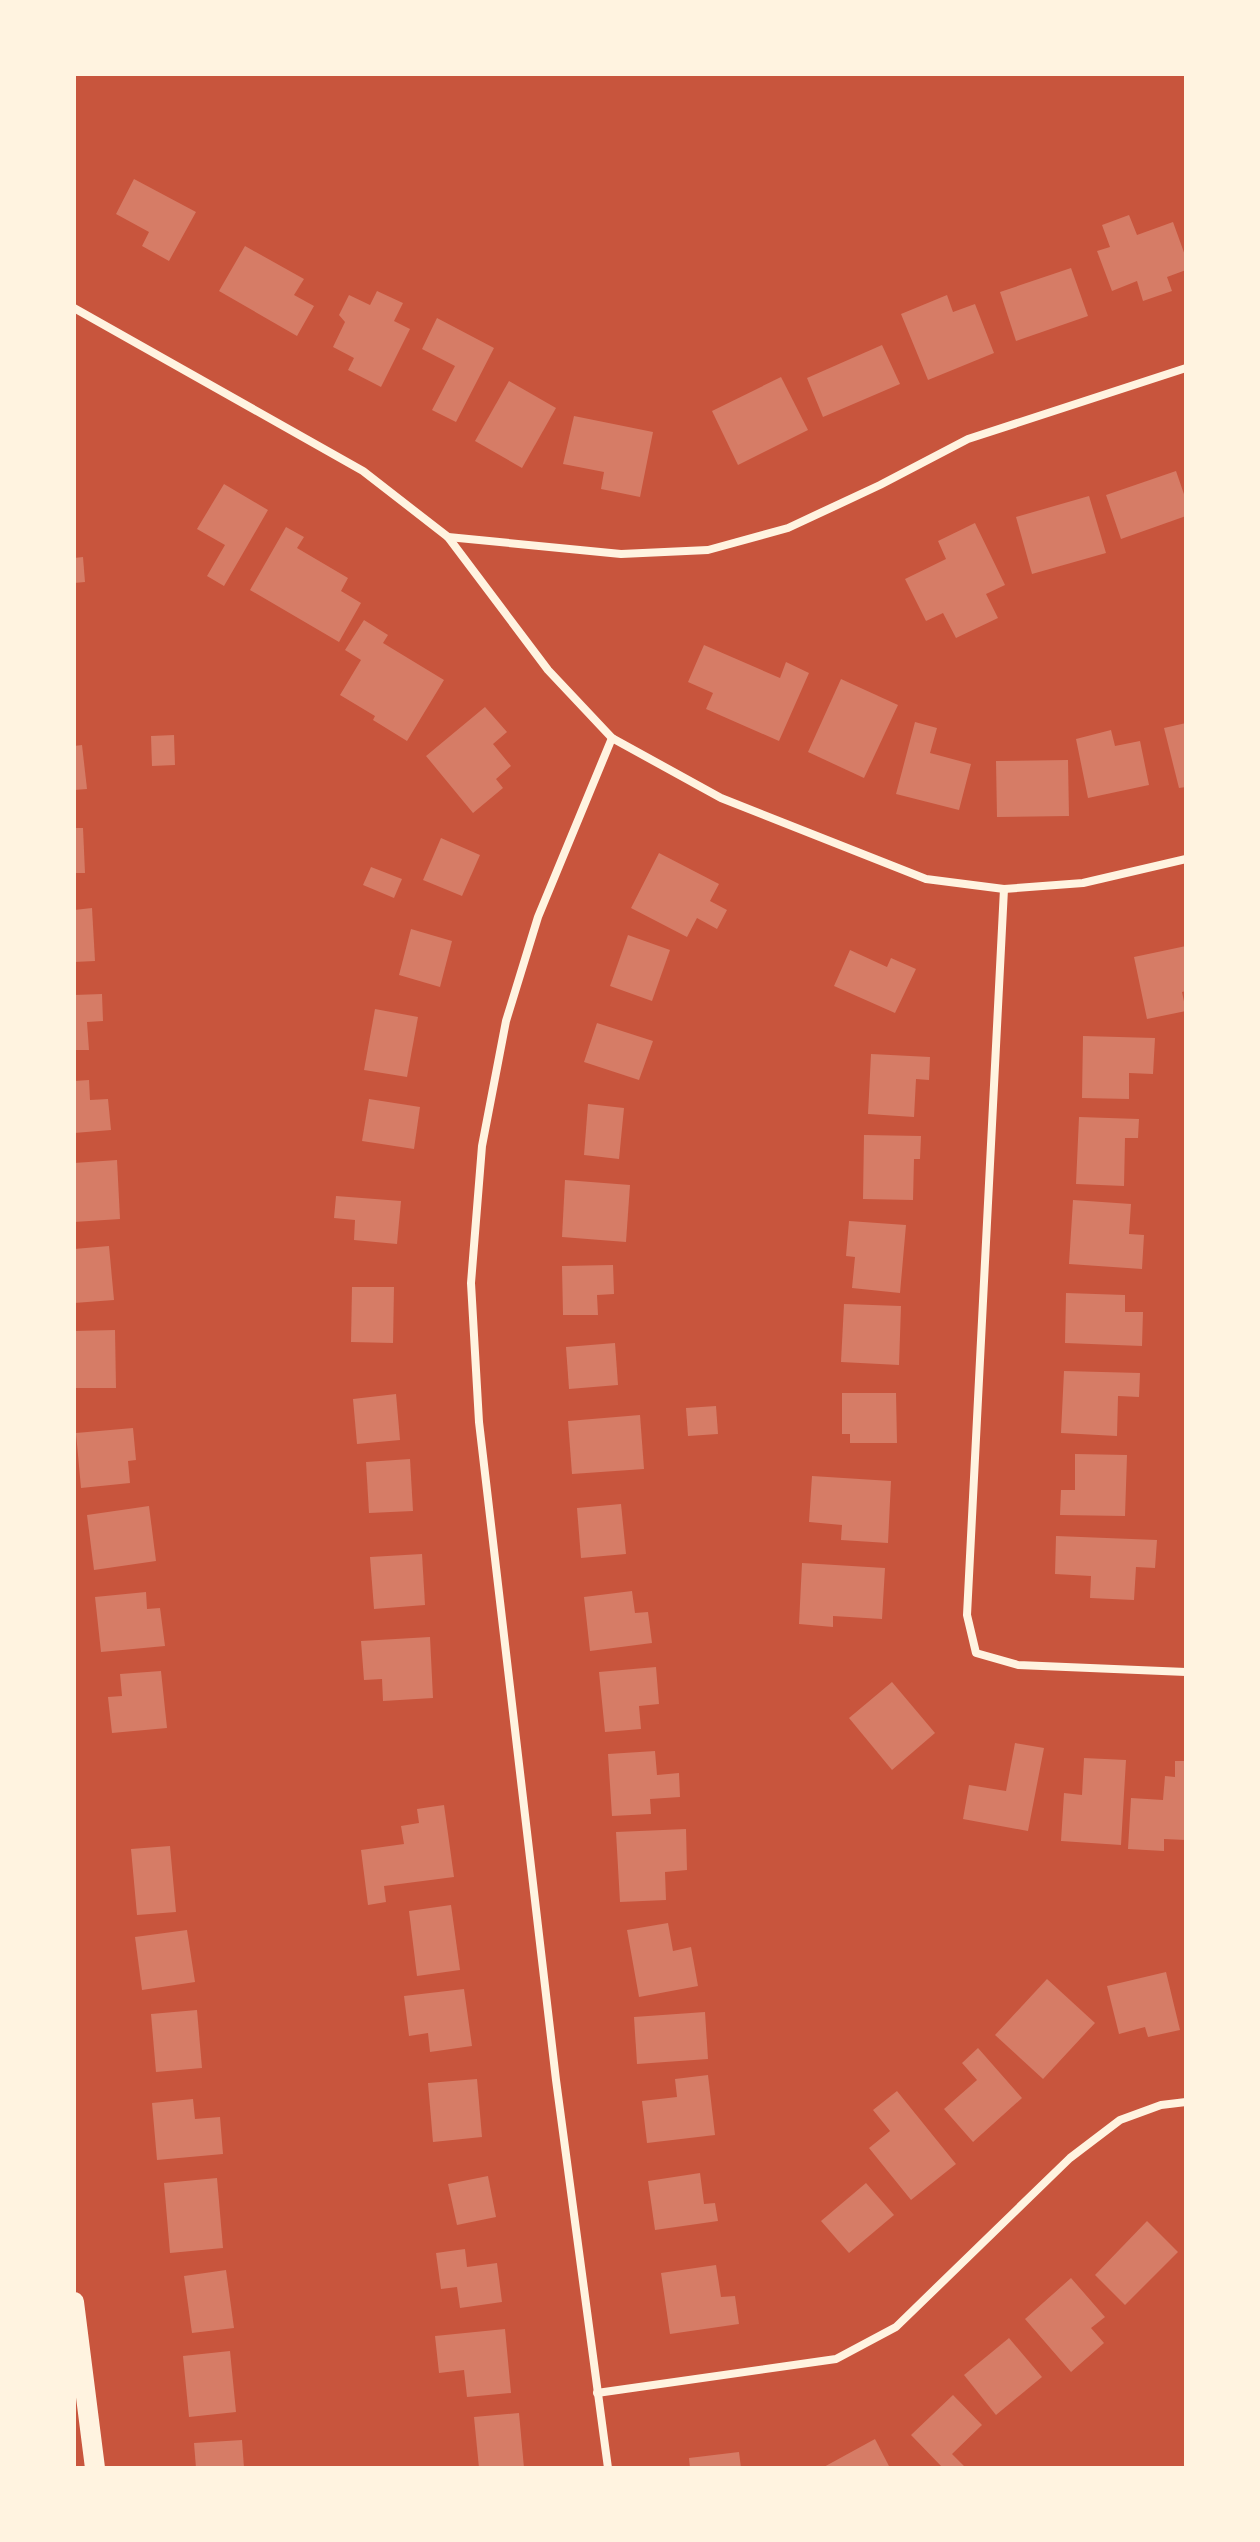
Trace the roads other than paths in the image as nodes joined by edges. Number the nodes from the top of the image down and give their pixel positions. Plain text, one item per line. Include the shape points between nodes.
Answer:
1 (74, 308) edge
2 (1186, 368) edge
3 (448, 537) junction
4 (612, 738) junction
5 (1186, 859) edge
6 (1004, 889) junction
7 (1186, 1672) edge
8 (1186, 2102) edge
9 (74, 2302) edge
10 (597, 2393) junction
11 (95, 2468) edge
12 (608, 2468) edge

1 - 3 street via 363,471
2 - 3 street via 968,439 788,528 708,550 621,554
3 - 4 street via 548,670
4 - 6 street via 721,798 926,879
4 - 10 street via 538,917 506,1021 482,1146 471,1283 479,1422
5 - 6 street via 1083,883
6 - 7 street via 967,1615 976,1653 1018,1665
8 - 10 street via 1120,2120 1070,2158 896,2327 836,2359
9 - 11 main road
10 - 12 street

